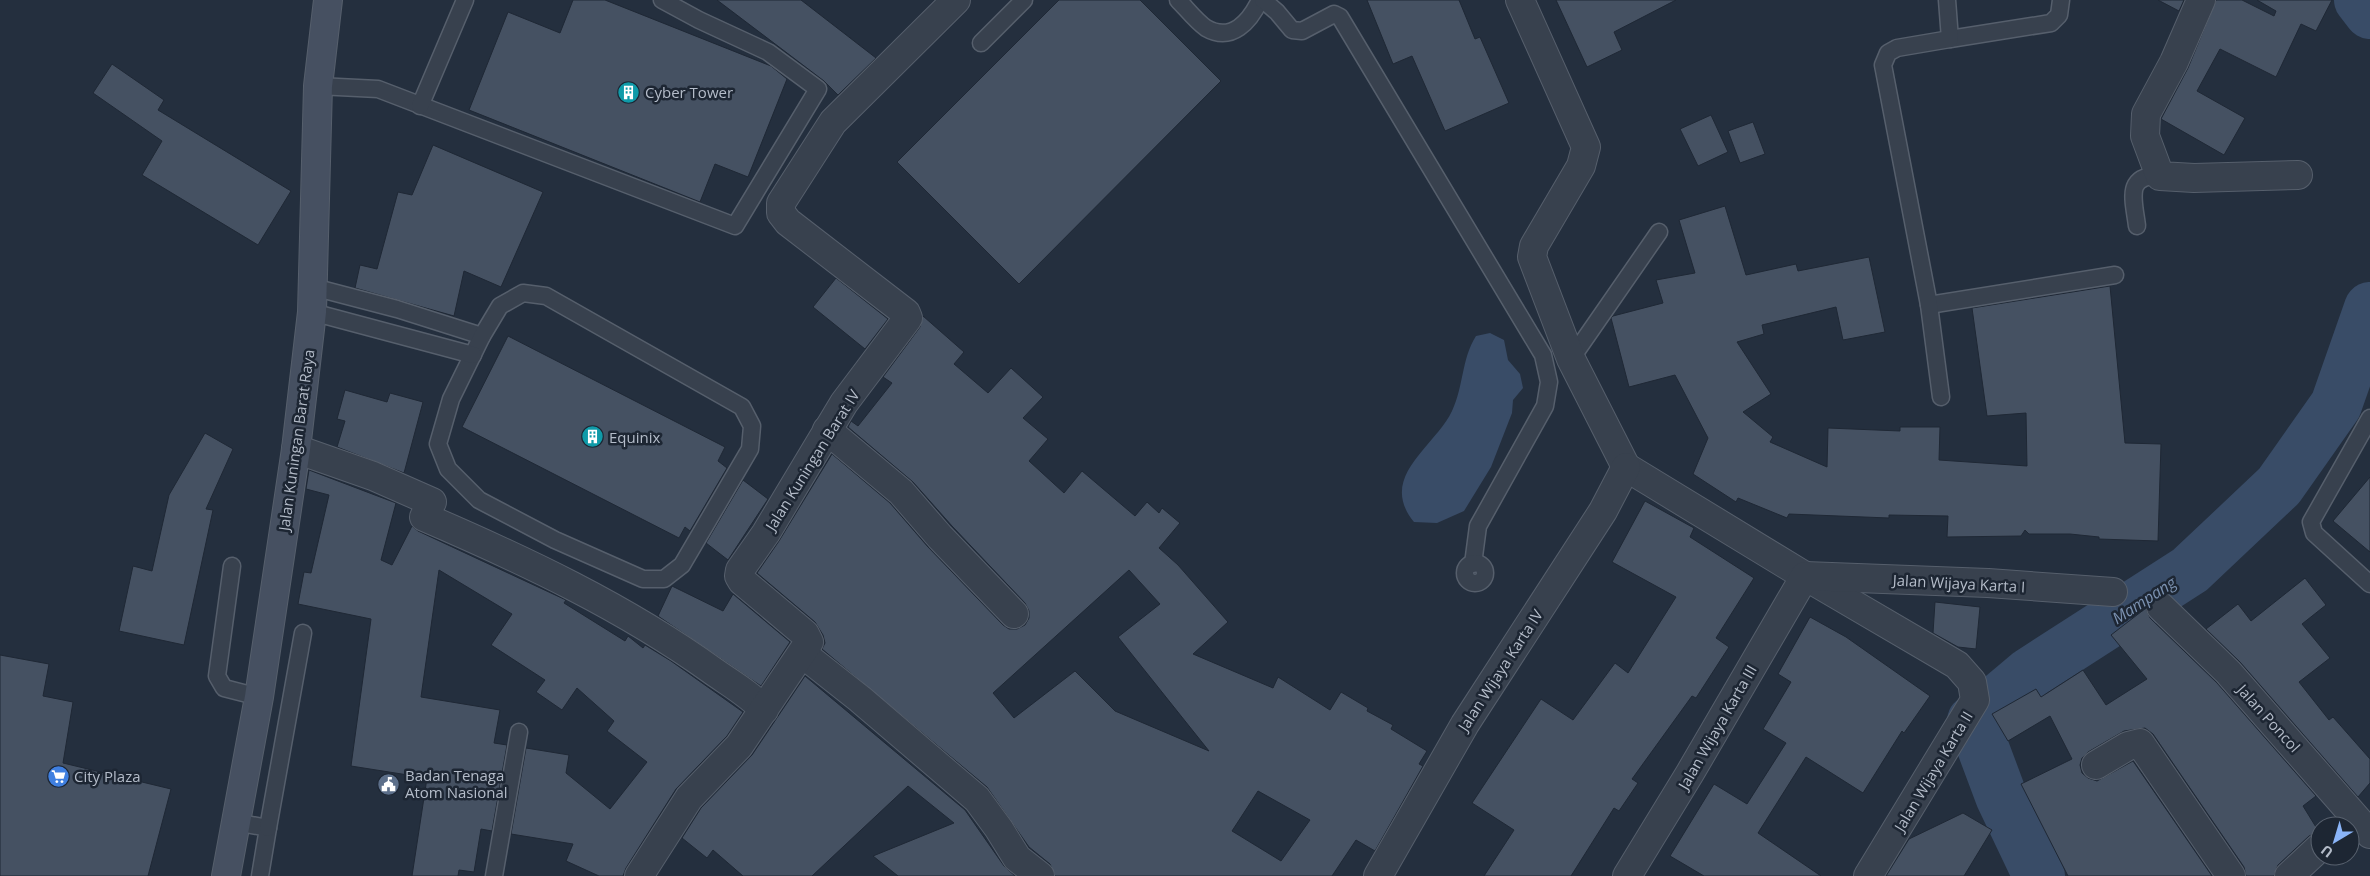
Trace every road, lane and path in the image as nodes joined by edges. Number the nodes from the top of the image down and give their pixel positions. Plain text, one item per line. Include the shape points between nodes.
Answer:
1 (328, 0) edge
2 (465, 0) edge
3 (662, 0) edge
4 (956, 0) edge
5 (1024, 0) edge
6 (1178, 0) edge
7 (1262, 0) edge
8 (1520, 0) edge
9 (1947, 0) edge
10 (2061, 0) edge
11 (2201, 0) edge
12 (1950, 39) junction
13 (981, 43) dead end
14 (318, 86) junction
15 (420, 106) junction
16 (2298, 175) dead end
17 (2160, 176) junction
18 (2137, 226) dead end
19 (1659, 232) dead end
20 (2115, 275) dead end
21 (313, 300) junction
22 (1929, 305) junction
23 (482, 336) junction
24 (473, 355) junction
25 (1571, 359) junction
26 (1941, 397) dead end
27 (2370, 418) edge
28 (827, 430) junction
29 (296, 449) junction
30 (1626, 467) junction
31 (1473, 564) dead end
32 (232, 566) dead end
33 (1805, 576) junction
34 (2370, 584) edge
35 (2113, 592) dead end
36 (2161, 607) dead end
37 (1014, 614) dead end
38 (304, 633) dead end
39 (803, 654) junction
40 (1957, 665) joint
41 (258, 697) junction
42 (764, 710) junction
43 (519, 732) dead end
44 (2096, 765) dead end
45 (2347, 816) edge
46 (235, 822) junction
47 (268, 828) junction
48 (2310, 856) edge
49 (226, 876) edge
50 (260, 876) edge
51 (494, 876) edge
52 (639, 876) edge
53 (1040, 876) edge
54 (1378, 876) edge
55 (1627, 876) edge
56 (1868, 876) edge
57 (2231, 876) edge
58 (2289, 876) edge

1 - 14 street, Jalan Kuningan Barat Raya
2 - 15 lane
3 - 15 lane via 768,52 818,89 735,226
4 - 28 street, Jalan Kuningan Barat IV via 833,122 781,203 781,213 788,222 906,313 908,318
5 - 13 lane
6 - 7 lane via 1206,28 1227,33 1243,26
7 - 31 lane via 1292,30 1302,31 1334,14 1340,17 1544,355 1549,382 1545,406 1478,526
8 - 25 street via 1586,147 1581,166 1532,252
9 - 12 lane
10 - 12 lane via 2059,14 2051,23
11 - 17 street via 2174,62 2146,114 2145,136
12 - 22 lane via 1897,48 1888,53 1883,65
14 - 15 lane via 378,89
14 - 21 street, Jalan Kuningan Barat Raya
16 - 17 street
17 - 18 lane via 2148,176 2138,181 2133,191
19 - 25 lane
20 - 22 lane
21 - 23 lane via 397,309
21 - 24 lane
21 - 29 street, Jalan Kuningan Barat Raya
22 - 26 lane
23 - 24 lane
23 - 24 lane via 500,306 523,293 546,296 742,407 752,426 750,449 682,565 664,579 643,579 555,540 478,500 448,469 438,444 451,400
25 - 30 street
27 - 34 lane via 2311,522 2314,533
28 - 37 street via 901,492
28 - 39 street, Jalan Kuningan Barat IV via 739,576 805,634 809,642
29 - 41 street, Jalan Kuningan Barat Raya
29 - 42 street via 373,476 432,502 424,517 504,551 626,615 694,657
30 - 33 street, Jalan Wijaya Karta I
30 - 54 street, Jalan Wijaya Karta IV via 1603,511 1465,724
32 - 41 lane via 218,680 224,688
33 - 35 street, Jalan Wijaya Karta I via 1988,583
33 - 40 street, Jalan Wijaya Karta I
33 - 55 street, Jalan Wijaya Karta III
36 - 45 street, Jalan Poncol via 2228,672
38 - 47 lane
39 - 42 street
39 - 53 street via 977,799 1017,858
40 - 56 street, Jalan Wijaya Karta II via 1972,682 1975,700
41 - 46 street, Jalan Kuningan Barat Raya
42 - 52 street via 739,746 689,798
43 - 51 lane
44 - 57 street via 2128,746 2140,743
46 - 47 lane
46 - 49 street, Jalan Kuningan Barat Raya
47 - 50 lane
48 - 58 street

